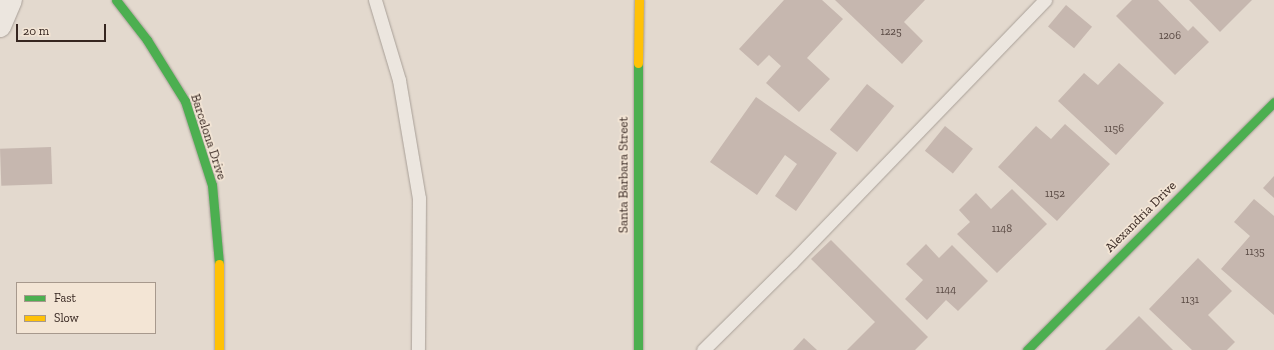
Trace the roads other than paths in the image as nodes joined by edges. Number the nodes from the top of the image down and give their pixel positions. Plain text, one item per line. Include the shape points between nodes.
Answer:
1 (11, 0) edge
2 (116, 0) edge
3 (375, 0) edge
4 (639, 0) edge
5 (1045, 0) edge
6 (0, 26) edge
7 (1274, 102) edge
8 (219, 350) edge
9 (418, 350) edge
10 (638, 350) edge
11 (703, 350) edge
12 (1027, 350) edge

1 - 6 street
2 - 8 street, Barcelona Drive via 147,40 185,101 212,185 219,266
3 - 9 lane via 399,80 419,198
4 - 10 street, Santa Barbara Street via 636,103
5 - 11 lane via 791,263
7 - 12 street, Alexandria Drive

